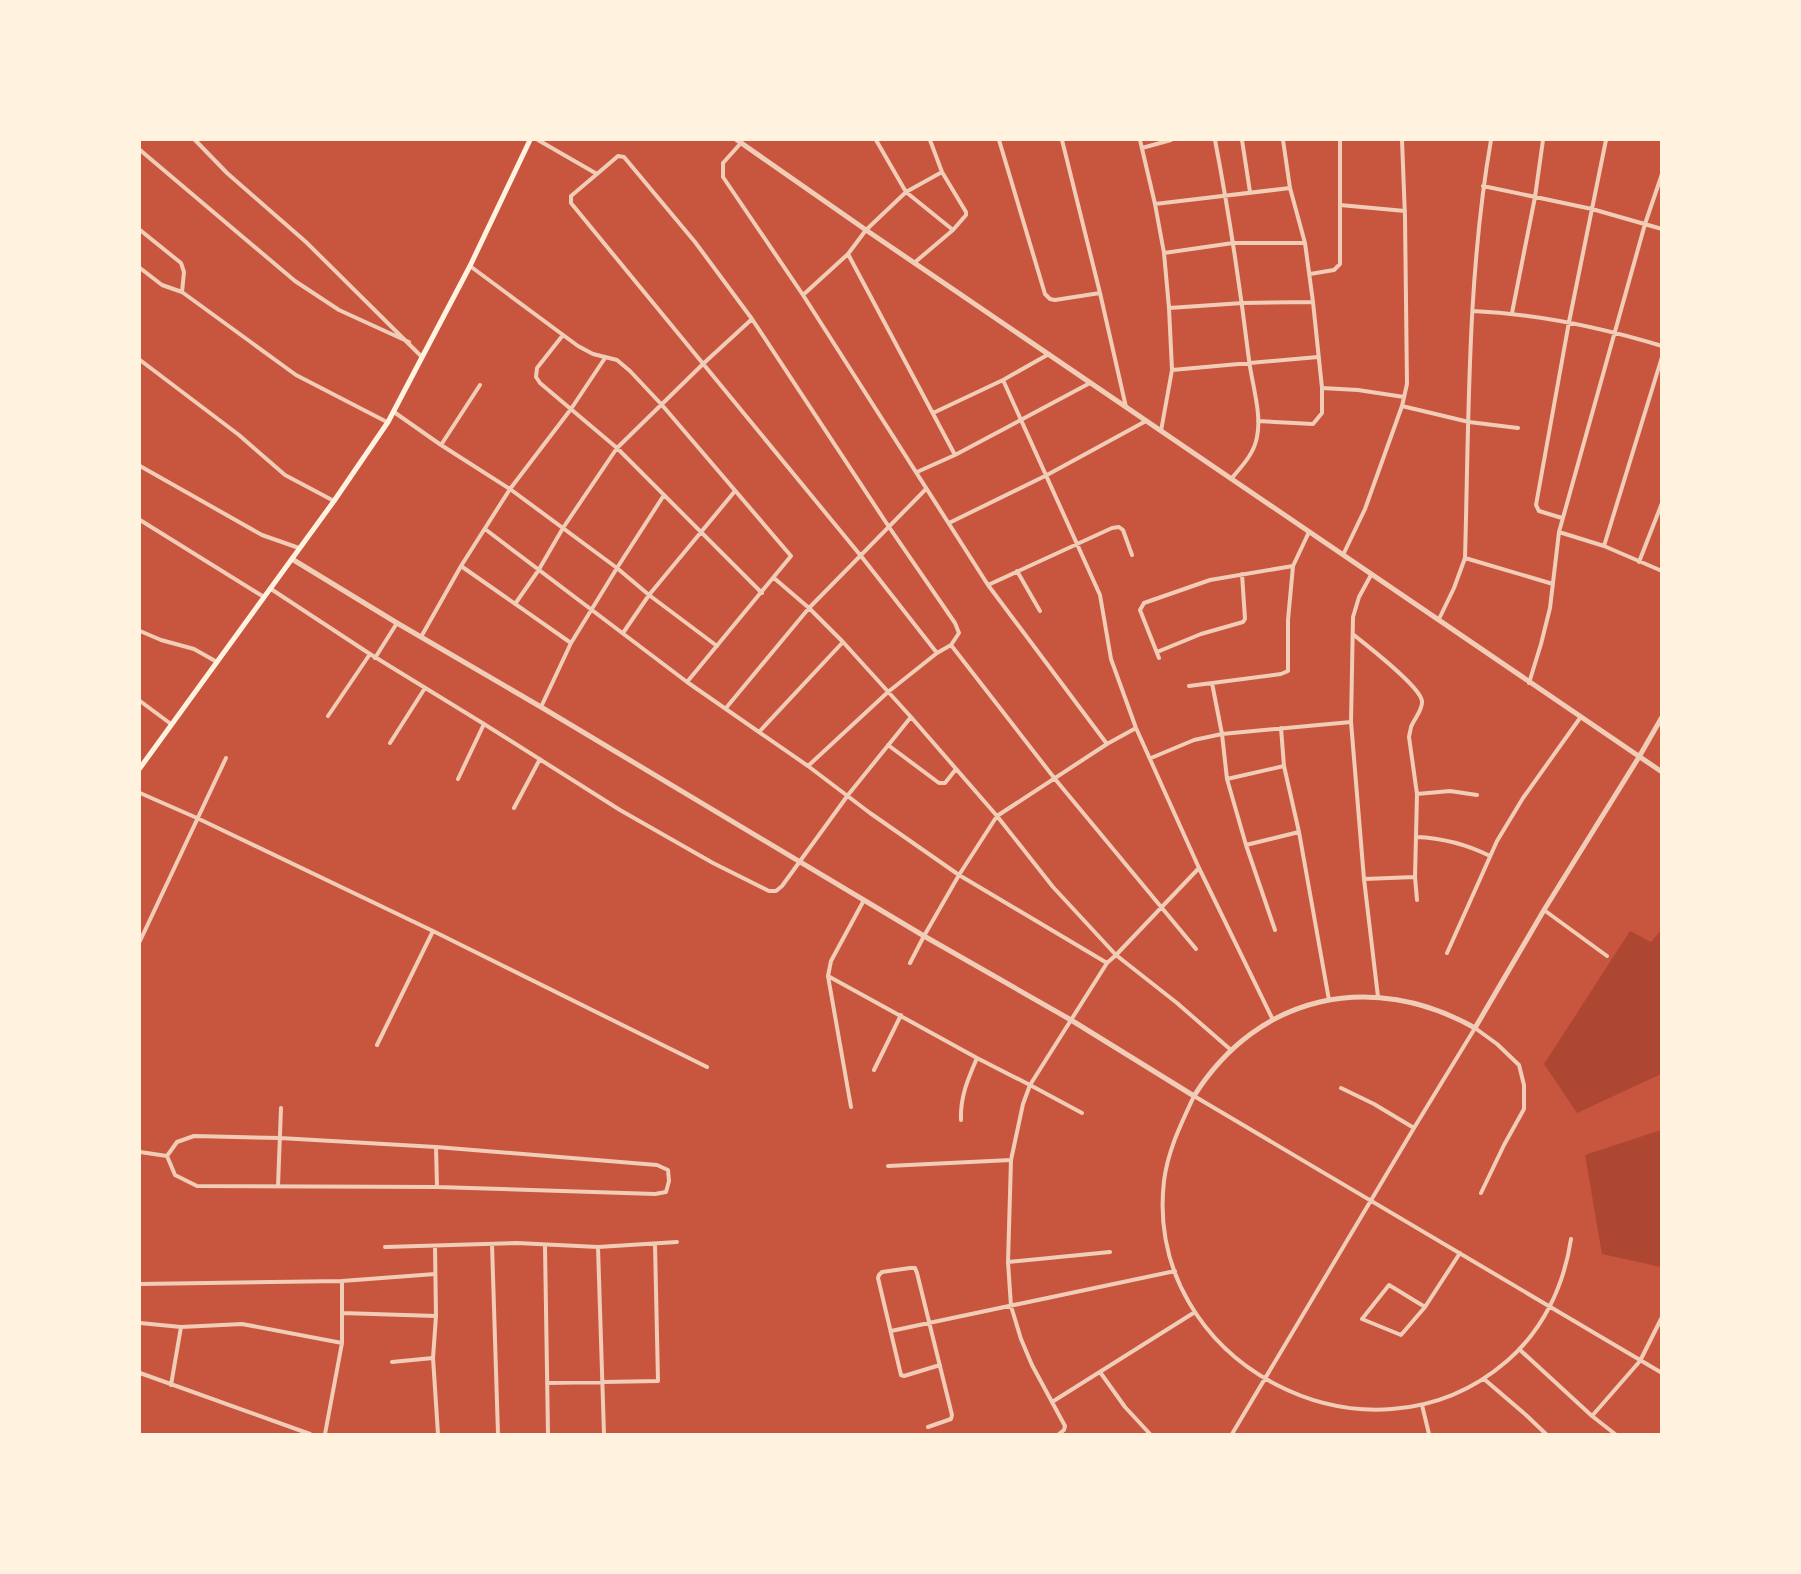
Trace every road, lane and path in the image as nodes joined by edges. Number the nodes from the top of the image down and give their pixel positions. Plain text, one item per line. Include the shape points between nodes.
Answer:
1 (195, 140) edge
2 (530, 140) edge
3 (538, 140) edge
4 (876, 140) edge
5 (930, 140) edge
6 (999, 140) edge
7 (1062, 140) edge
8 (1140, 140) edge
9 (1171, 140) edge
10 (1215, 140) edge
11 (1242, 140) edge
12 (1283, 140) edge
13 (1340, 140) edge
14 (1402, 140) edge
15 (1491, 140) edge
16 (1543, 140) edge
17 (1606, 140) edge
18 (739, 141) edge
19 (1142, 148) junction
20 (140, 150) edge
21 (942, 172) junction
22 (597, 174) junction
23 (1662, 174) edge
24 (1483, 186) junction
25 (1290, 188) junction
26 (906, 192) junction
27 (1250, 192) junction
28 (1226, 195) junction
29 (1535, 197) junction
30 (1155, 204) junction
31 (1340, 205) junction
32 (1592, 209) junction
33 (1405, 211) junction
34 (1645, 224) junction
35 (1662, 229) edge
36 (140, 230) edge
37 (866, 230) junction
38 (953, 230) junction
39 (1233, 243) junction
40 (1305, 243) junction
41 (1164, 253) junction
42 (848, 254) junction
43 (914, 263) junction
44 (470, 266) junction
45 (140, 268) edge
46 (1310, 274) junction
47 (182, 292) junction
48 (1100, 293) junction
49 (803, 295) junction
50 (1313, 302) junction
51 (1243, 303) junction
52 (1169, 308) junction
53 (1473, 311) junction
54 (1512, 313) junction
55 (752, 319) junction
56 (1569, 322) junction
57 (1615, 332) junction
58 (563, 335) junction
59 (409, 342) junction
60 (1662, 346) edge
61 (1050, 354) junction
62 (421, 356) junction
63 (1318, 357) junction
64 (1662, 357) edge
65 (606, 358) junction
66 (140, 360) edge
67 (1249, 362) junction
68 (704, 363) junction
69 (1172, 370) junction
70 (1003, 380) junction
71 (1090, 383) junction
72 (480, 385) dead end
73 (1322, 388) junction
74 (1404, 397) junction
75 (662, 405) junction
76 (1402, 406) junction
77 (1126, 408) junction
78 (571, 409) junction
79 (394, 412) junction
80 (933, 414) junction
81 (1022, 420) junction
82 (1146, 421) junction
83 (1258, 421) junction
84 (388, 422) junction
85 (1469, 422) junction
86 (1518, 428) dead end
87 (1161, 431) junction
88 (441, 445) junction
89 (617, 448) junction
90 (955, 455) junction
91 (140, 466) edge
92 (917, 472) junction
93 (1047, 476) junction
94 (1231, 479) junction
95 (510, 489) junction
96 (926, 489) junction
97 (735, 491) junction
98 (664, 495) junction
99 (334, 501) junction
100 (1662, 503) edge
101 (1562, 518) junction
102 (140, 520) edge
103 (949, 524) junction
104 (889, 527) junction
105 (563, 528) junction
106 (485, 529) junction
107 (1309, 532) junction
108 (1558, 532) junction
109 (702, 533) junction
110 (1077, 543) junction
111 (1604, 546) junction
112 (299, 548) junction
113 (1132, 555) dead end
114 (1343, 555) junction
115 (861, 556) junction
116 (1466, 558) junction
117 (291, 559) junction
118 (1639, 562) junction
119 (461, 566) junction
120 (1293, 566) junction
121 (617, 568) junction
122 (538, 571) junction
123 (1017, 571) junction
124 (1662, 571) edge
125 (1242, 574) junction
126 (1371, 575) junction
127 (774, 578) junction
128 (1553, 584) junction
129 (988, 585) junction
130 (271, 590) junction
131 (762, 593) junction
132 (649, 595) junction
133 (264, 598) junction
134 (515, 604) junction
135 (808, 608) junction
136 (591, 610) junction
137 (1040, 611) dead end
138 (1439, 620) junction
139 (397, 623) junction
140 (140, 631) edge
141 (623, 633) junction
142 (1353, 634) junction
143 (422, 637) junction
144 (843, 642) junction
145 (571, 643) junction
146 (951, 645) junction
147 (717, 646) junction
148 (1157, 652) junction
149 (937, 653) junction
150 (370, 654) junction
151 (375, 658) junction
152 (1159, 658) dead end
153 (218, 662) junction
154 (687, 682) junction
155 (1212, 683) junction
156 (1529, 683) junction
157 (1189, 686) dead end
158 (425, 688) junction
159 (888, 692) junction
160 (140, 701) edge
161 (541, 707) junction
162 (726, 708) junction
163 (328, 716) dead end
164 (911, 717) junction
165 (1662, 717) edge
166 (1580, 718) junction
167 (1351, 722) junction
168 (171, 724) junction
169 (484, 724) junction
170 (1136, 728) junction
171 (1281, 728) junction
172 (759, 732) junction
173 (1222, 734) junction
174 (390, 743) dead end
175 (1107, 744) junction
176 (888, 745) junction
177 (1639, 757) junction
178 (226, 758) dead end
179 (1151, 758) junction
180 (540, 759) junction
181 (808, 766) junction
182 (1284, 766) junction
183 (140, 768) edge
184 (957, 769) junction
185 (1662, 772) edge
186 (1227, 778) junction
187 (458, 779) dead end
188 (1055, 779) junction
189 (140, 793) edge
190 (1417, 794) junction
191 (848, 795) junction
192 (1476, 795) dead end
193 (514, 808) dead end
194 (997, 816) junction
195 (197, 818) junction
196 (1299, 832) junction
197 (1416, 837) junction
198 (1246, 844) junction
199 (1490, 856) junction
200 (801, 862) junction
201 (1199, 868) junction
202 (959, 875) junction
203 (1415, 877) junction
204 (1364, 879) junction
205 (864, 900) junction
206 (1417, 900) dead end
207 (1161, 908) junction
208 (1544, 910) junction
209 (1275, 930) dead end
210 (433, 931) junction
211 (924, 936) junction
212 (140, 941) edge
213 (1196, 949) dead end
214 (1447, 953) dead end
215 (1116, 955) junction
216 (1607, 956) dead end
217 (910, 963) dead end
218 (1107, 963) junction
219 (828, 976) junction
220 (1378, 997) junction
221 (1329, 1000) junction
222 (901, 1015) junction
223 (1071, 1020) junction
224 (1273, 1020) junction
225 (1476, 1028) junction
226 (377, 1045) dead end
227 (1231, 1050) junction
228 (976, 1058) junction
229 (707, 1067) dead end
230 (874, 1070) dead end
231 (1030, 1085) junction
232 (1341, 1088) dead end
233 (1194, 1096) junction
234 (851, 1107) dead end
235 (281, 1108) dead end
236 (1082, 1113) dead end
237 (961, 1120) dead end
238 (1414, 1128) junction
239 (280, 1138) junction
240 (436, 1147) junction
241 (140, 1152) edge
242 (167, 1155) junction
243 (1011, 1160) junction
244 (888, 1166) dead end
245 (278, 1186) junction
246 (436, 1186) junction
247 (1481, 1193) dead end
248 (1371, 1201) junction
249 (1571, 1239) dead end
250 (677, 1242) dead end
251 (492, 1244) junction
252 (655, 1244) junction
253 (435, 1246) junction
254 (545, 1246) junction
255 (385, 1247) dead end
256 (598, 1247) junction
257 (1110, 1252) dead end
258 (1460, 1253) junction
259 (1008, 1262) junction
260 (1175, 1271) junction
261 (435, 1274) junction
262 (342, 1281) junction
263 (140, 1284) edge
264 (1011, 1306) junction
265 (1425, 1307) junction
266 (1549, 1308) junction
267 (1195, 1312) junction
268 (342, 1313) junction
269 (436, 1316) junction
270 (1662, 1317) edge
271 (140, 1323) edge
272 (929, 1323) junction
273 (181, 1327) junction
274 (891, 1331) junction
275 (342, 1343) junction
276 (1519, 1349) junction
277 (433, 1358) junction
278 (1640, 1361) junction
279 (392, 1362) dead end
280 (940, 1365) junction
281 (1100, 1372) junction
282 (140, 1373) edge
283 (1662, 1373) edge
284 (1266, 1378) junction
285 (1484, 1378) junction
286 (548, 1383) junction
287 (603, 1383) junction
288 (171, 1385) junction
289 (1052, 1402) junction
290 (1422, 1405) junction
291 (1592, 1416) junction
292 (928, 1427) dead end
293 (310, 1434) edge
294 (325, 1434) edge
295 (438, 1434) edge
296 (498, 1434) edge
297 (548, 1434) edge
298 (604, 1434) edge
299 (1059, 1434) edge
300 (1150, 1434) edge
301 (1232, 1434) edge
302 (1429, 1434) edge
303 (1546, 1434) edge
304 (1615, 1434) edge

1 - 59 street
2 - 44 main road
3 - 22 street
4 - 26 street
5 - 21 street
6 - 48 street via 1045,294 1055,300
7 - 48 street
8 - 19 street
9 - 19 street
10 - 28 street
11 - 27 street
12 - 25 street
13 - 31 street
14 - 33 street
15 - 24 street
16 - 29 street
17 - 32 street
18 - 37 street
18 - 49 street via 723,163 723,177
19 - 30 street
20 - 59 street via 295,281 339,310
21 - 26 street
21 - 38 street via 966,212
22 - 55 street via 618,156 624,157 695,242
22 - 68 street via 571,196 571,203
23 - 34 street
24 - 29 street
24 - 53 street
25 - 27 street
25 - 40 street
26 - 37 street
26 - 38 street
27 - 28 street
28 - 30 street
28 - 39 street
29 - 32 street
29 - 54 street
30 - 41 street
31 - 33 street
31 - 46 street via 1340,264 1334,270
32 - 34 street
32 - 56 street
33 - 74 street
34 - 35 street
34 - 57 street
36 - 47 street via 181,263
37 - 42 street
37 - 43 street
38 - 43 street
39 - 40 street
39 - 41 street
39 - 51 street
40 - 46 street
41 - 52 street
42 - 49 street
42 - 80 street
43 - 61 street
44 - 58 street
44 - 62 main road
45 - 47 street via 162,285
46 - 50 street
47 - 84 street via 296,375
48 - 77 street
49 - 92 street
50 - 51 street
50 - 63 street
51 - 52 street
51 - 67 street
52 - 69 street
53 - 54 street
53 - 85 street
54 - 56 street
55 - 68 street
55 - 104 street
56 - 57 street
56 - 101 street via 1536,505 1539,511
57 - 60 street
57 - 101 street
58 - 65 street via 592,354
58 - 78 street via 537,368 536,376
59 - 62 street
61 - 70 street
61 - 71 street
62 - 79 main road
63 - 67 street
63 - 73 street
64 - 111 street
65 - 75 street via 617,360 630,370
65 - 78 street
66 - 99 street via 285,475
67 - 69 street
67 - 83 street
68 - 75 street
68 - 115 street
69 - 87 street
70 - 80 street
70 - 81 street
71 - 77 street
71 - 81 street
72 - 88 street
73 - 74 street
73 - 83 street via 1322,413 1312,424
74 - 76 street
75 - 89 street
75 - 97 street
76 - 85 street
76 - 114 street via 1365,509
77 - 82 street
78 - 89 street
78 - 95 street
79 - 84 main road
79 - 88 street
80 - 90 street
81 - 90 street
81 - 93 street
82 - 87 street
82 - 93 street
83 - 94 street via 1250,456
84 - 99 main road
85 - 86 street
85 - 116 street
87 - 94 street
88 - 95 street
89 - 98 street
89 - 105 street
90 - 92 street
91 - 112 street via 262,535
92 - 96 street
93 - 103 street
93 - 110 street
94 - 107 street
95 - 105 street
95 - 106 street
96 - 103 street
96 - 104 street
97 - 109 street
97 - 127 street via 791,556
98 - 109 street
98 - 121 street
99 - 112 main road
100 - 118 street
101 - 108 street
102 - 133 street
103 - 129 street
104 - 115 street
104 - 146 street via 955,622 959,633
105 - 121 street
105 - 122 street
106 - 119 street
106 - 122 street
107 - 114 street
107 - 120 street
108 - 111 street
108 - 128 street
109 - 131 street
109 - 132 street
110 - 113 street via 1119,527
110 - 123 street
110 - 170 street via 1100,595 1112,659
111 - 118 street
112 - 117 main road
114 - 126 street
115 - 135 street
115 - 149 street
116 - 128 street
116 - 138 street
117 - 130 main road
117 - 139 street
118 - 124 street
119 - 134 street
119 - 143 street
120 - 125 street
120 - 155 street via 1288,671
121 - 132 street
121 - 136 street
122 - 134 street
122 - 136 street
123 - 129 street
123 - 137 street
125 - 148 street via 1243,622
125 - 148 street via 1210,580 1144,603 1140,610
126 - 138 street
126 - 142 street via 1353,616
127 - 131 street
127 - 135 street
128 - 156 street via 1542,644
129 - 175 street
130 - 133 main road
130 - 150 street
131 - 147 street
132 - 141 street
132 - 147 street
133 - 153 main road
134 - 145 street
135 - 144 street
135 - 162 street
136 - 141 street
136 - 145 street
138 - 156 street
139 - 143 street
139 - 151 street
140 - 153 street via 194,649
141 - 154 street
142 - 167 street
142 - 190 street via 1388,663 1422,701 1409,737
143 - 161 street
144 - 159 street
144 - 172 street
145 - 161 street
146 - 149 street
146 - 188 street
147 - 154 street
148 - 152 street
149 - 159 street
150 - 151 street
150 - 163 street
151 - 158 street
153 - 168 main road
154 - 162 street
155 - 157 street
155 - 173 street
156 - 166 street
158 - 169 street
158 - 174 street
159 - 164 street
159 - 181 street
160 - 168 street
161 - 200 street
162 - 172 street
164 - 176 street
164 - 184 street
165 - 177 street
166 - 177 street
166 - 199 street via 1523,798
167 - 171 street
167 - 204 street
168 - 183 main road
169 - 180 street
169 - 187 street
170 - 175 street
170 - 179 street
171 - 173 street
171 - 182 street
172 - 181 street
173 - 179 street via 1194,740
173 - 186 street
175 - 188 street
176 - 184 street via 939,783 945,783
176 - 191 street
177 - 185 street
177 - 208 street
178 - 195 street
179 - 201 street
180 - 193 street
180 - 200 street via 630,816 769,891 776,891
181 - 191 street
182 - 186 street
182 - 196 street
184 - 194 street
186 - 198 street
188 - 194 street
188 - 207 street
189 - 195 street
190 - 192 street via 1450,791
190 - 197 street
191 - 200 street
191 - 202 street
194 - 202 street
194 - 215 street
195 - 210 street
195 - 212 street
196 - 198 street
196 - 221 street
197 - 199 street via 1454,841
197 - 203 street
198 - 209 street
199 - 214 street
200 - 205 street
201 - 207 street
201 - 224 street
202 - 211 street
202 - 218 street
203 - 204 street
203 - 206 street
204 - 220 street
205 - 211 street
205 - 219 street via 831,961
207 - 213 street
207 - 215 street
208 - 216 street
208 - 225 street
210 - 226 street
210 - 229 street
211 - 217 street
211 - 223 street
215 - 218 street
215 - 227 street
218 - 223 street
219 - 222 street
219 - 234 street
220 - 221 street
220 - 225 street via 1427,1005
221 - 224 street
222 - 228 street
222 - 230 street
223 - 231 street
223 - 233 street
224 - 227 street
225 - 238 street
225 - 247 street via 1519,1065 1524,1085 1524,1108
227 - 233 street
228 - 231 street
228 - 237 street via 962,1094
231 - 236 street
231 - 243 street
232 - 238 street
233 - 248 street
233 - 260 street via 1173,1144 1164,1182 1165,1234
235 - 239 street
238 - 248 street
239 - 240 street
239 - 242 street via 194,1136 177,1142
239 - 245 street
240 - 246 street
240 - 246 street via 657,1165 668,1170 669,1181 666,1192 655,1194
241 - 242 street
242 - 245 street via 175,1175 196,1186
243 - 244 street
243 - 259 street
245 - 246 street
248 - 258 street
248 - 284 street
249 - 266 street
250 - 252 street
251 - 253 street
251 - 254 street
251 - 296 street
252 - 256 street
252 - 287 street via 659,1379
253 - 255 street
253 - 261 street
254 - 256 street
254 - 286 street
256 - 287 street
257 - 259 street
258 - 265 street
258 - 266 street
259 - 264 street
260 - 264 street
260 - 267 street
261 - 262 street
261 - 269 street
262 - 263 street
262 - 268 street
264 - 272 street
264 - 289 street via 1021,1340
265 - 265 street via 1401,1335 1362,1319 1389,1285
266 - 276 street
266 - 278 street
267 - 281 street
267 - 284 street via 1227,1349
268 - 269 street
268 - 275 street
269 - 277 street
270 - 278 street
271 - 273 street
272 - 274 street
272 - 274 street via 915,1268 882,1272 878,1278
272 - 280 street
273 - 275 street via 242,1324
273 - 288 street
274 - 280 street via 901,1375
275 - 294 street
276 - 285 street
276 - 291 street
277 - 279 street
277 - 295 street
278 - 283 street
278 - 291 street
280 - 292 street via 952,1418
281 - 289 street
281 - 300 street
282 - 288 street
284 - 290 street via 1305,1398 1341,1408 1378,1411
284 - 301 street
285 - 290 street via 1454,1395
285 - 303 street
286 - 287 street
286 - 297 street
287 - 298 street
288 - 293 street
289 - 299 street via 1065,1426
290 - 302 street
291 - 304 street

